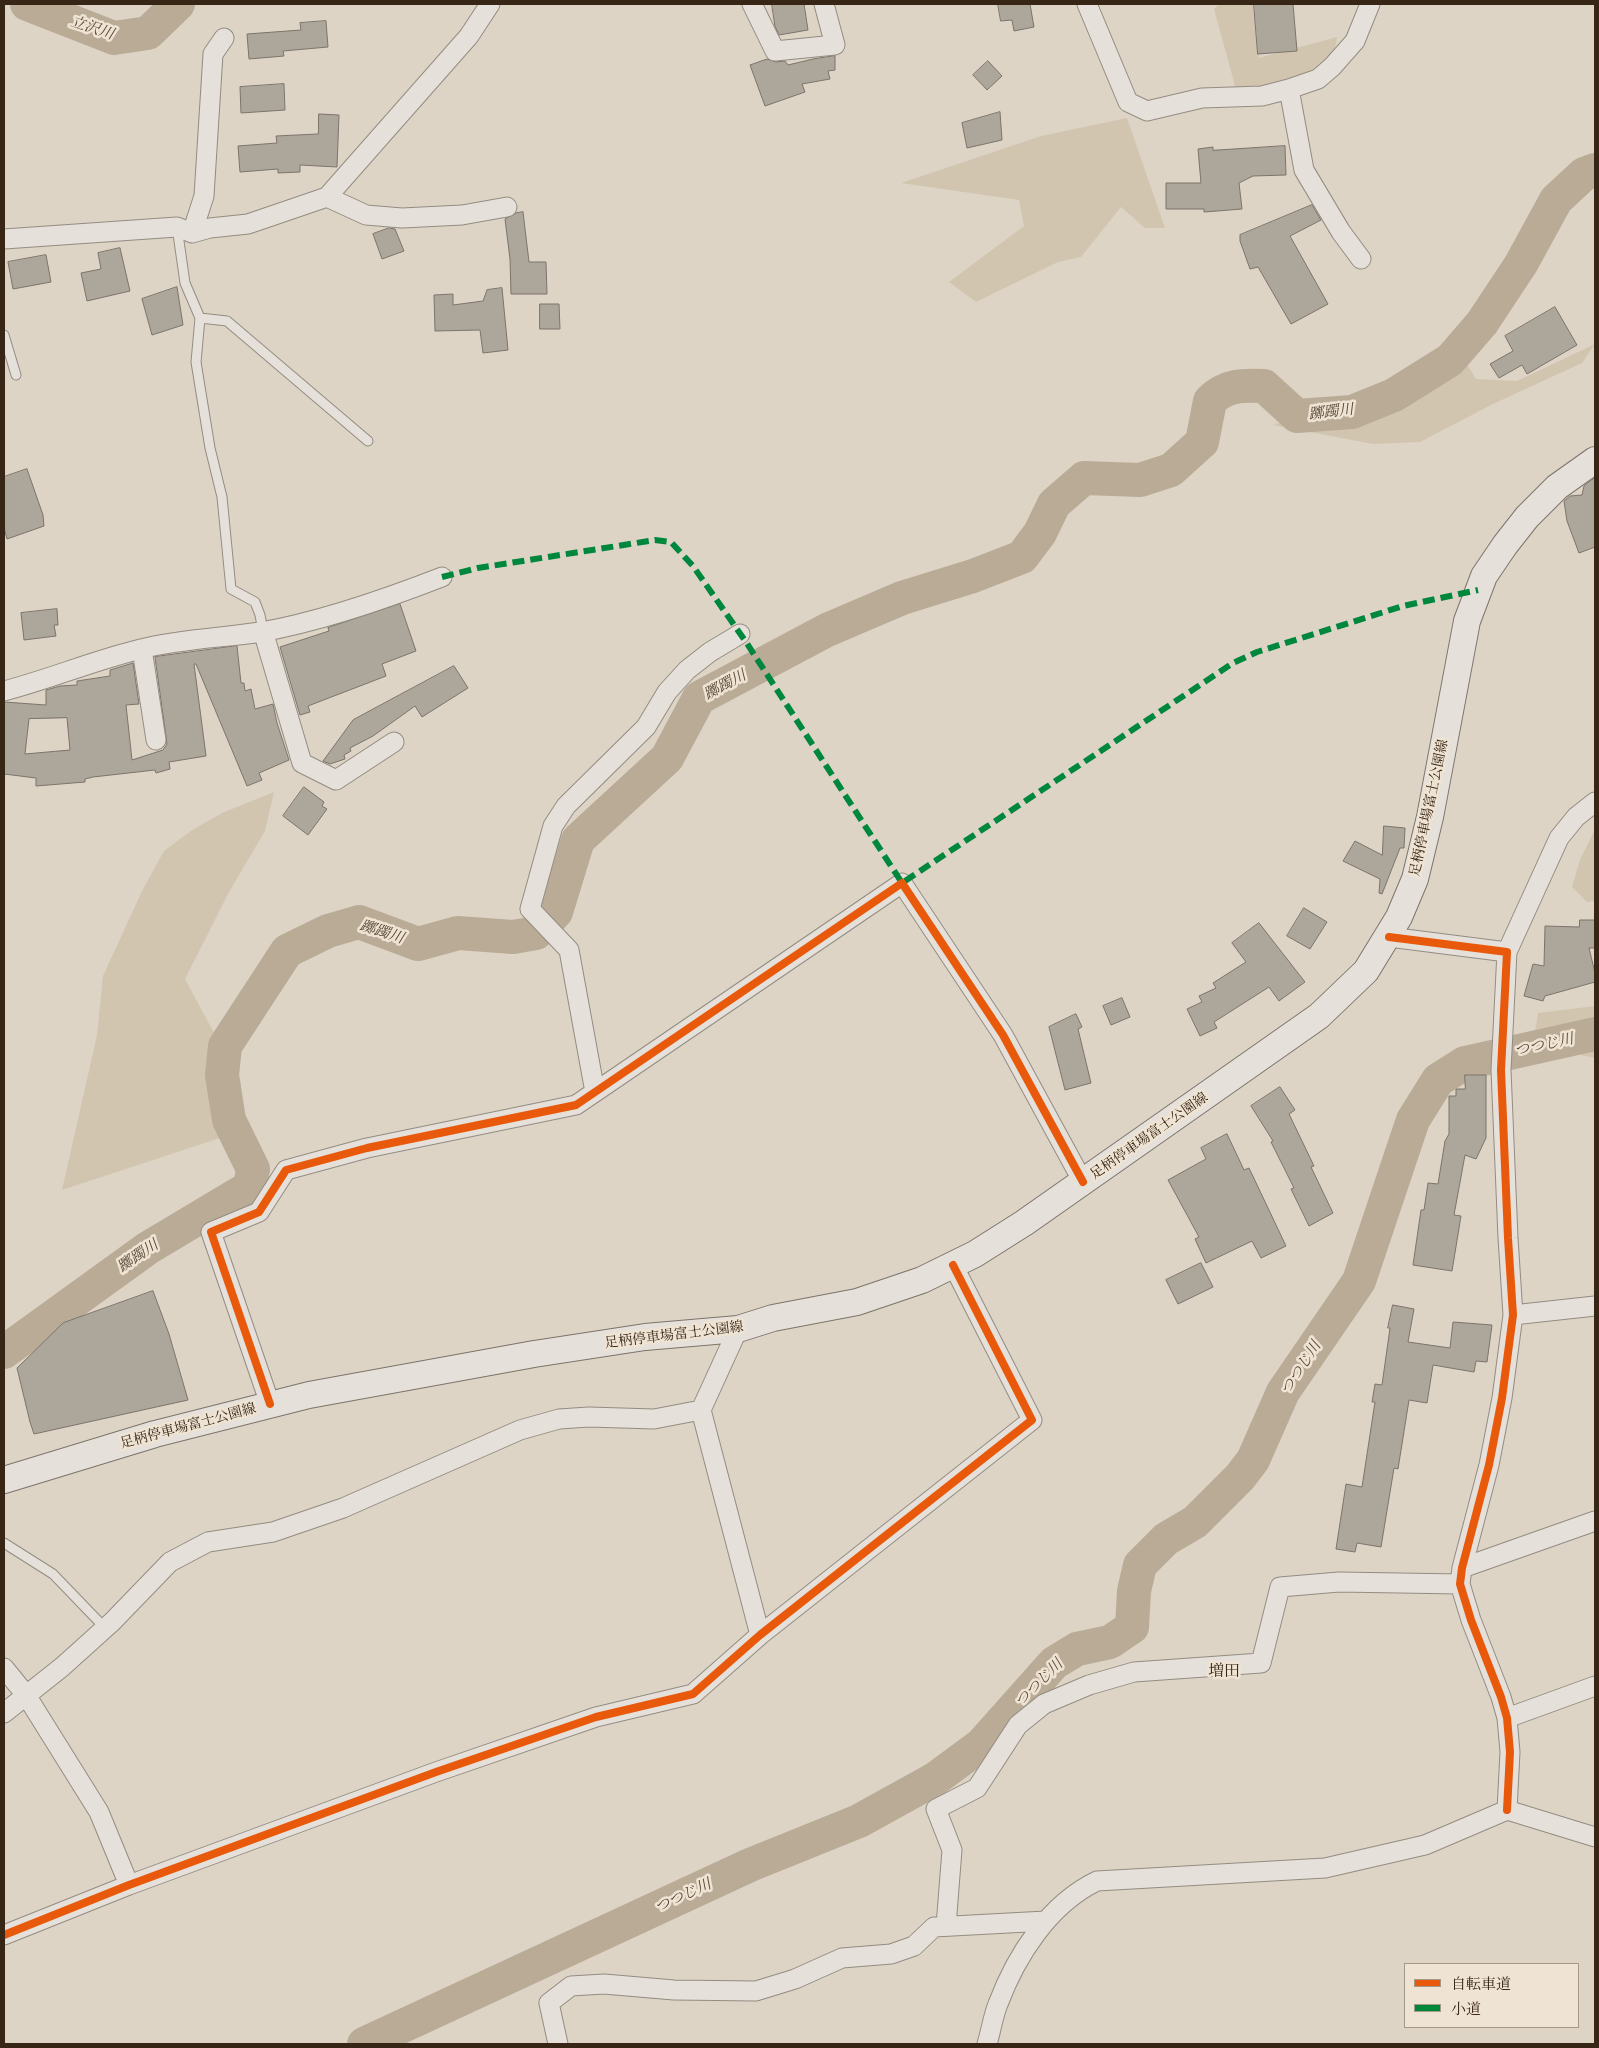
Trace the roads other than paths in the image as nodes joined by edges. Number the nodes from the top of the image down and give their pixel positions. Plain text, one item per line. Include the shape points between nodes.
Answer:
1 (490, 4) edge
2 (752, 4) edge
3 (824, 4) edge
4 (1087, 4) edge
5 (1370, 4) edge
6 (224, 38) dead end
7 (1289, 90) junction
8 (327, 197) junction
9 (507, 207) dead end
10 (184, 230) junction
11 (4, 239) edge
12 (1361, 258) dead end
13 (200, 318) junction
14 (4, 335) edge
15 (16, 375) dead end
16 (368, 441) dead end
17 (1595, 460) edge
18 (442, 577) dead end
19 (263, 631) junction
20 (740, 634) dead end
21 (142, 649) junction
22 (4, 691) edge
23 (156, 740) dead end
24 (394, 742) dead end
25 (1595, 802) edge
26 (1389, 936) junction
27 (1507, 952) junction
28 (595, 1092) junction
29 (1083, 1182) junction
30 (953, 1265) junction
31 (1595, 1306) edge
32 (1512, 1315) junction
33 (738, 1329) junction
34 (270, 1404) junction
35 (701, 1410) junction
36 (4, 1480) edge
37 (1595, 1521) edge
38 (4, 1543) edge
39 (1460, 1576) junction
40 (105, 1628) junction
41 (760, 1635) junction
42 (4, 1668) edge
43 (1595, 1686) edge
44 (26, 1695) junction
45 (4, 1713) edge
46 (1507, 1718) junction
47 (1507, 1810) junction
48 (1595, 1838) edge
49 (129, 1885) junction
50 (1046, 1920) junction
51 (946, 1926) junction
52 (4, 1935) edge
53 (558, 2044) edge
54 (987, 2044) edge

1 - 8 street via 468,36
2 - 3 street via 775,52 835,45
4 - 7 street via 1128,102 1147,111 1202,98 1262,96
5 - 7 street via 1355,41 1332,67 1318,80
6 - 10 street via 213,54 204,196
7 - 12 street via 1304,170 1341,232
8 - 9 street via 366,215 402,218 462,215
8 - 10 street via 248,224
10 - 11 street
10 - 13 lane via 185,283
13 - 16 lane via 227,321
13 - 19 lane via 196,362 210,448 222,497 231,589 255,602
14 - 15 lane
17 - 26 main road, 足柄停車場富士公園線 via 1557,487 1527,517 1481,583 1467,621 1415,879
18 - 19 street via 328,615
19 - 21 street
19 - 24 street via 302,763 336,780
20 - 28 street via 687,670 667,692 646,728 566,806 553,826 530,909 570,950
21 - 22 street
21 - 23 street
25 - 27 street via 1576,817 1560,838
26 - 27 street
26 - 29 main road, 足柄停車場富士公園線 via 1366,971 1319,1016
27 - 32 street via 1501,1070
28 - 29 street via 902,883 1003,1035
28 - 34 street via 576,1105 367,1148 286,1170 259,1212 211,1232
29 - 30 main road, 足柄停車場富士公園線 via 1024,1223
30 - 33 main road, 足柄停車場富士公園線 via 922,1280 856,1302 773,1318
30 - 41 street via 1032,1420
31 - 32 street
32 - 39 street via 1502,1398
33 - 34 main road, 足柄停車場富士公園線 via 645,1337 534,1354
33 - 35 street
34 - 36 main road, 足柄停車場富士公園線 via 154,1434
35 - 40 street via 654,1419 559,1419 520,1430 344,1508 274,1532 208,1542 170,1562
35 - 41 street
37 - 39 street
38 - 40 lane via 53,1574
39 - 46 street via 1471,1620
39 - 51 street via 1280,1587 1261,1663 1134,1672 1089,1685 1044,1704 1018,1725 977,1788 936,1810 952,1850
40 - 44 street
41 - 49 street via 692,1694 596,1717
42 - 44 street
43 - 46 street
44 - 45 street
44 - 49 street via 99,1812
46 - 47 street via 1510,1752
47 - 48 street
47 - 50 street via 1425,1844 1325,1868 1096,1881 1081,1889
49 - 52 street
50 - 51 street
50 - 54 street via 1017,1961 998,2005
51 - 53 street via 934,1927 914,1946 891,1954 842,1958 795,1979 756,1991 674,1990 604,1984 571,1986 549,2003

